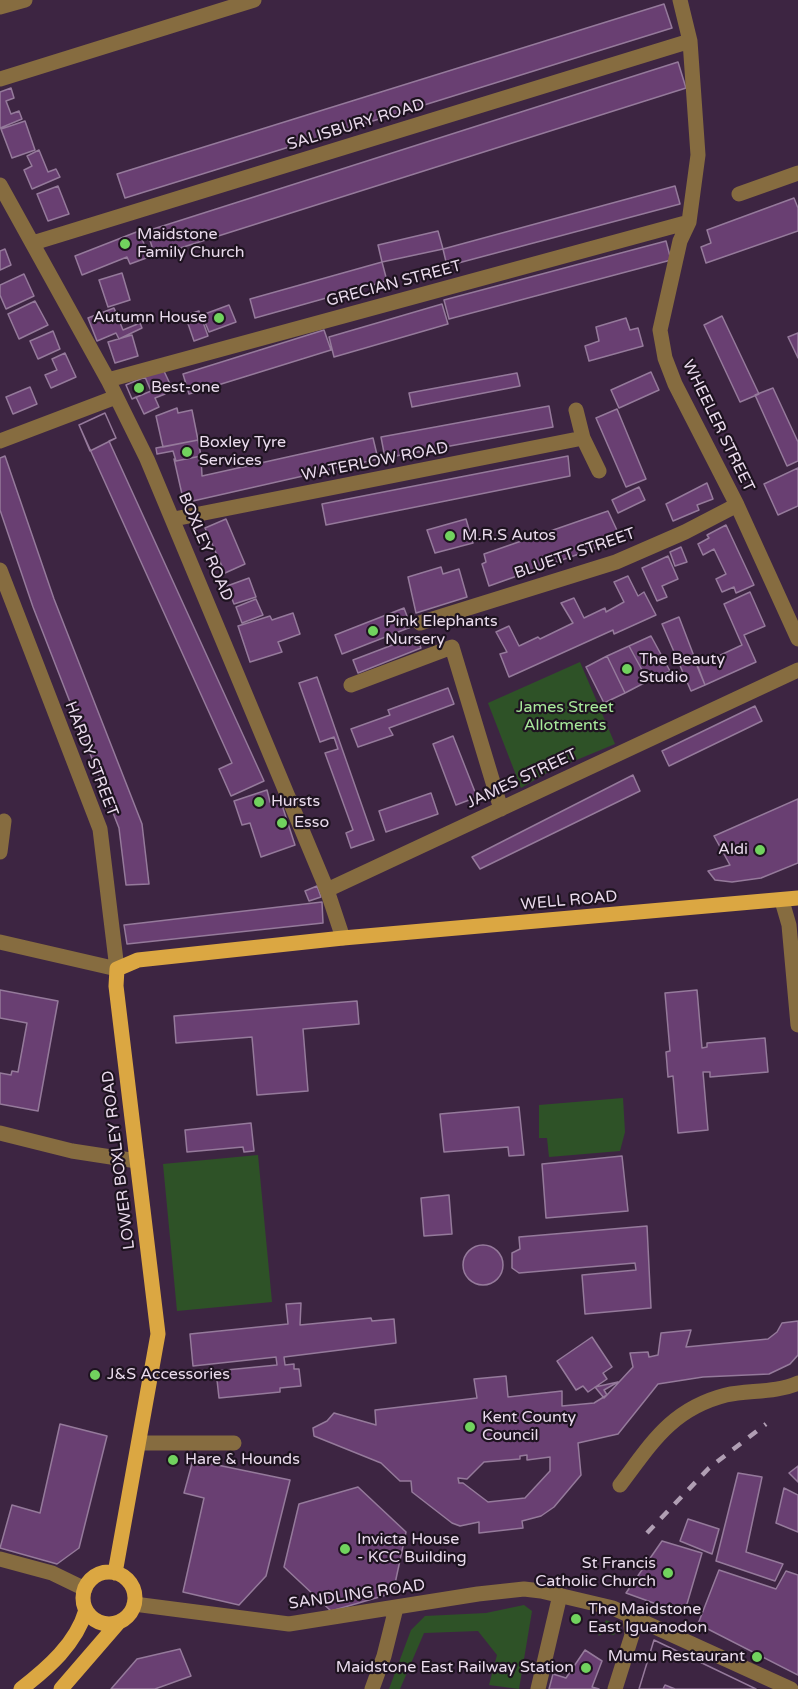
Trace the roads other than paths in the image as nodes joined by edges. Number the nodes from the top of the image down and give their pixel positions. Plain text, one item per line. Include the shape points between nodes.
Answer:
1 (25, 0) edge
2 (254, 0) edge
3 (680, 0) edge
4 (0, 8) edge
5 (690, 41) junction
6 (0, 79) edge
7 (798, 173) edge
8 (0, 185) edge
9 (739, 194) dead end
10 (689, 222) junction
11 (33, 243) junction
12 (108, 380) junction
13 (116, 397) junction
14 (576, 410) dead end
15 (583, 438) junction
16 (0, 441) edge
17 (598, 471) dead end
18 (737, 505) junction
19 (174, 519) junction
20 (0, 570) edge
21 (3, 587) edge
22 (420, 623) dead end
23 (798, 639) edge
24 (798, 669) edge
25 (351, 685) dead end
26 (501, 808) junction
27 (4, 821) dead end
28 (0, 852) edge
29 (327, 890) junction
30 (798, 898) edge
31 (782, 902) junction
32 (344, 938) junction
33 (0, 942) edge
34 (117, 969) junction
35 (798, 1025) edge
36 (0, 1133) edge
37 (137, 1161) junction
38 (798, 1383) edge
39 (140, 1443) junction
40 (234, 1443) dead end
41 (620, 1485) dead end
42 (0, 1559) edge
43 (115, 1573) junction
44 (85, 1589) junction
45 (560, 1595) junction
46 (134, 1605) junction
47 (396, 1608) junction
48 (86, 1610) junction
49 (630, 1617) junction
50 (118, 1623) junction
51 (21, 1689) edge
52 (61, 1689) edge
53 (372, 1689) edge
54 (538, 1689) edge
55 (615, 1689) edge
56 (791, 1689) edge

1 - 4 street
2 - 6 street
3 - 5 street, WHEELER STREET
5 - 10 street, WHEELER STREET via 698,155
5 - 11 street, SALISBURY ROAD
7 - 9 street
8 - 11 street, BOXLEY ROAD
10 - 12 street, GRECIAN STREET
10 - 18 street, WHEELER STREET via 680,242 660,330 675,384
11 - 12 street, BOXLEY ROAD
12 - 13 street, BOXLEY ROAD
13 - 16 street
13 - 19 street, BOXLEY ROAD
14 - 15 street
15 - 17 street
15 - 19 street, WATERLOW ROAD
18 - 22 street, BLUETT STREET via 616,562
18 - 23 street, WHEELER STREET
19 - 29 street, BOXLEY ROAD
20 - 21 street, HARDY STREET
21 - 34 street, HARDY STREET via 100,830
24 - 26 street, JAMES STREET
25 - 26 street via 452,647
26 - 29 street, JAMES STREET
27 - 28 street
29 - 32 street, BOXLEY ROAD
30 - 31 main road, WELL ROAD
31 - 32 main road, WELL ROAD
31 - 35 street via 789,925
32 - 34 main road via 138,960
33 - 34 street
34 - 37 main road, LOWER BOXLEY ROAD
36 - 37 street via 72,1151
37 - 39 main road, LOWER BOXLEY ROAD via 158,1334
38 - 41 street via 725,1395 694,1407 663,1428
39 - 40 street
39 - 43 main road, LOWER BOXLEY ROAD
42 - 44 street via 52,1573
43 - 44 main road via 100,1573
43 - 46 main road via 129,1581
44 - 48 main road
45 - 47 street, SANDLING ROAD via 524,1589
45 - 49 street, SANDLING ROAD via 613,1608
45 - 54 street
46 - 47 street, SANDLING ROAD via 289,1624
46 - 50 main road
47 - 53 street
48 - 50 main road via 99,1622
48 - 51 main road via 71,1642
49 - 55 street via 632,1635
49 - 56 street, SANDLING ROAD
50 - 52 main road

